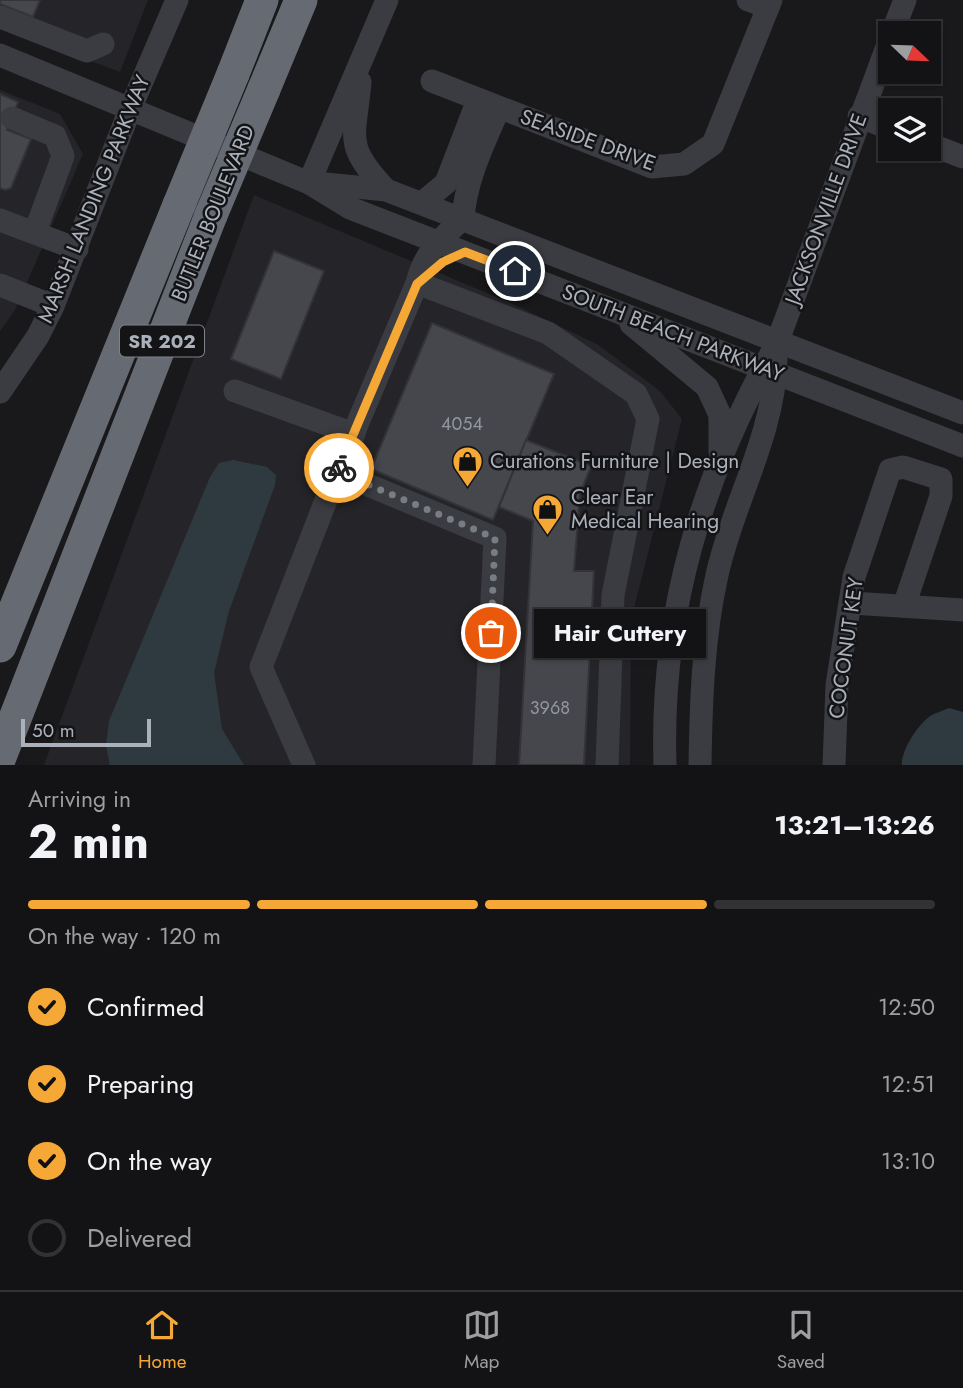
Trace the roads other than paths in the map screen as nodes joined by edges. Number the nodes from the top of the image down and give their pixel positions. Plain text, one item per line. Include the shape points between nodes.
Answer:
1 (177, 0) edge
2 (262, 0) edge
3 (301, 0) edge
4 (387, 0) edge
5 (905, 0) edge
6 (762, 2) edge
7 (0, 17) edge
8 (896, 21) edge
9 (103, 44) dead end
10 (0, 55) edge
11 (362, 58) junction
12 (878, 67) edge
13 (432, 81) dead end
14 (489, 104) junction
15 (131, 107) junction
16 (859, 116) junction
17 (12, 118) dead end
18 (878, 124) edge
19 (941, 149) edge
20 (963, 157) edge
21 (309, 183) junction
22 (386, 190) junction
23 (422, 203) junction
24 (463, 218) junction
25 (0, 219) edge
26 (35, 232) junction
27 (438, 242) junction
28 (77, 249) junction
29 (465, 252) junction
30 (417, 284) junction
31 (0, 285) edge
32 (53, 306) junction
33 (615, 310) junction
34 (777, 343) junction
35 (122, 347) junction
36 (769, 371) junction
37 (235, 391) dead end
38 (0, 392) edge
39 (963, 413) edge
40 (354, 434) junction
41 (963, 446) edge
42 (719, 463) junction
43 (113, 466) junction
44 (338, 472) junction
45 (0, 595) edge
46 (851, 603) junction
47 (904, 606) junction
48 (963, 610) edge
49 (0, 646) edge
50 (0, 708) edge
51 (0, 758) edge
52 (304, 765) edge
53 (484, 765) edge
54 (607, 765) edge
55 (665, 765) edge
56 (700, 765) edge
57 (834, 765) edge

1 - 15 street, MARSH LANDING PARKWAY
2 - 35 highway, BUTLER BOULEVARD / SR 202, bridge
3 - 43 highway, BUTLER BOULEVARD / SR 202, bridge
4 - 11 street
5 - 8 street, JACKSONVILLE DRIVE
6 - 14 street, SEASIDE DRIVE via 713,144 684,164 652,167
7 - 9 street via 87,51
10 - 15 street, SOUTH BEACH PARKWAY
11 - 21 street
11 - 22 street via 354,138 361,163
12 - 16 street, JACKSONVILLE DRIVE
13 - 14 street, SEASIDE DRIVE
14 - 23 street via 446,183
14 - 24 street
15 - 21 street, SOUTH BEACH PARKWAY
15 - 28 street, MARSH LANDING PARKWAY
16 - 18 street
16 - 34 street, JACKSONVILLE DRIVE
17 - 26 street via 55,136 63,156
19 - 20 street
21 - 22 street, SOUTH BEACH PARKWAY
21 - 27 street, SOUTH BEACH PARKWAY via 350,208
22 - 23 street, SOUTH BEACH PARKWAY
23 - 24 street, SOUTH BEACH PARKWAY
24 - 27 street
24 - 34 street, SOUTH BEACH PARKWAY
25 - 26 street
26 - 28 street
27 - 29 street, SOUTH BEACH PARKWAY
27 - 30 street via 422,265
28 - 32 street, MARSH LANDING PARKWAY
29 - 30 street via 443,262
29 - 33 street, SOUTH BEACH PARKWAY
30 - 40 street
30 - 54 street via 548,333 636,394 648,419 613,595
31 - 32 street
32 - 38 street, MARSH LANDING PARKWAY
33 - 36 street, SOUTH BEACH PARKWAY
33 - 42 street via 706,387 720,415
34 - 36 street, JACKSONVILLE DRIVE
34 - 39 street, SOUTH BEACH PARKWAY
35 - 45 highway
35 - 49 highway
36 - 41 street, SOUTH BEACH PARKWAY
36 - 42 street, JACKSONVILLE DRIVE
36 - 56 street, JACKSONVILLE DRIVE via 772,406 717,573 701,672
37 - 40 street
40 - 44 street
42 - 55 street, JACKSONVILLE DRIVE via 702,504 681,581 666,677
43 - 50 highway
43 - 51 highway
44 - 52 street via 261,667
44 - 53 street via 495,538
46 - 47 street
46 - 47 street, COCONUT KEY via 854,577 890,470 903,467 941,479 941,496
46 - 57 street, COCONUT KEY via 837,685
47 - 48 street

